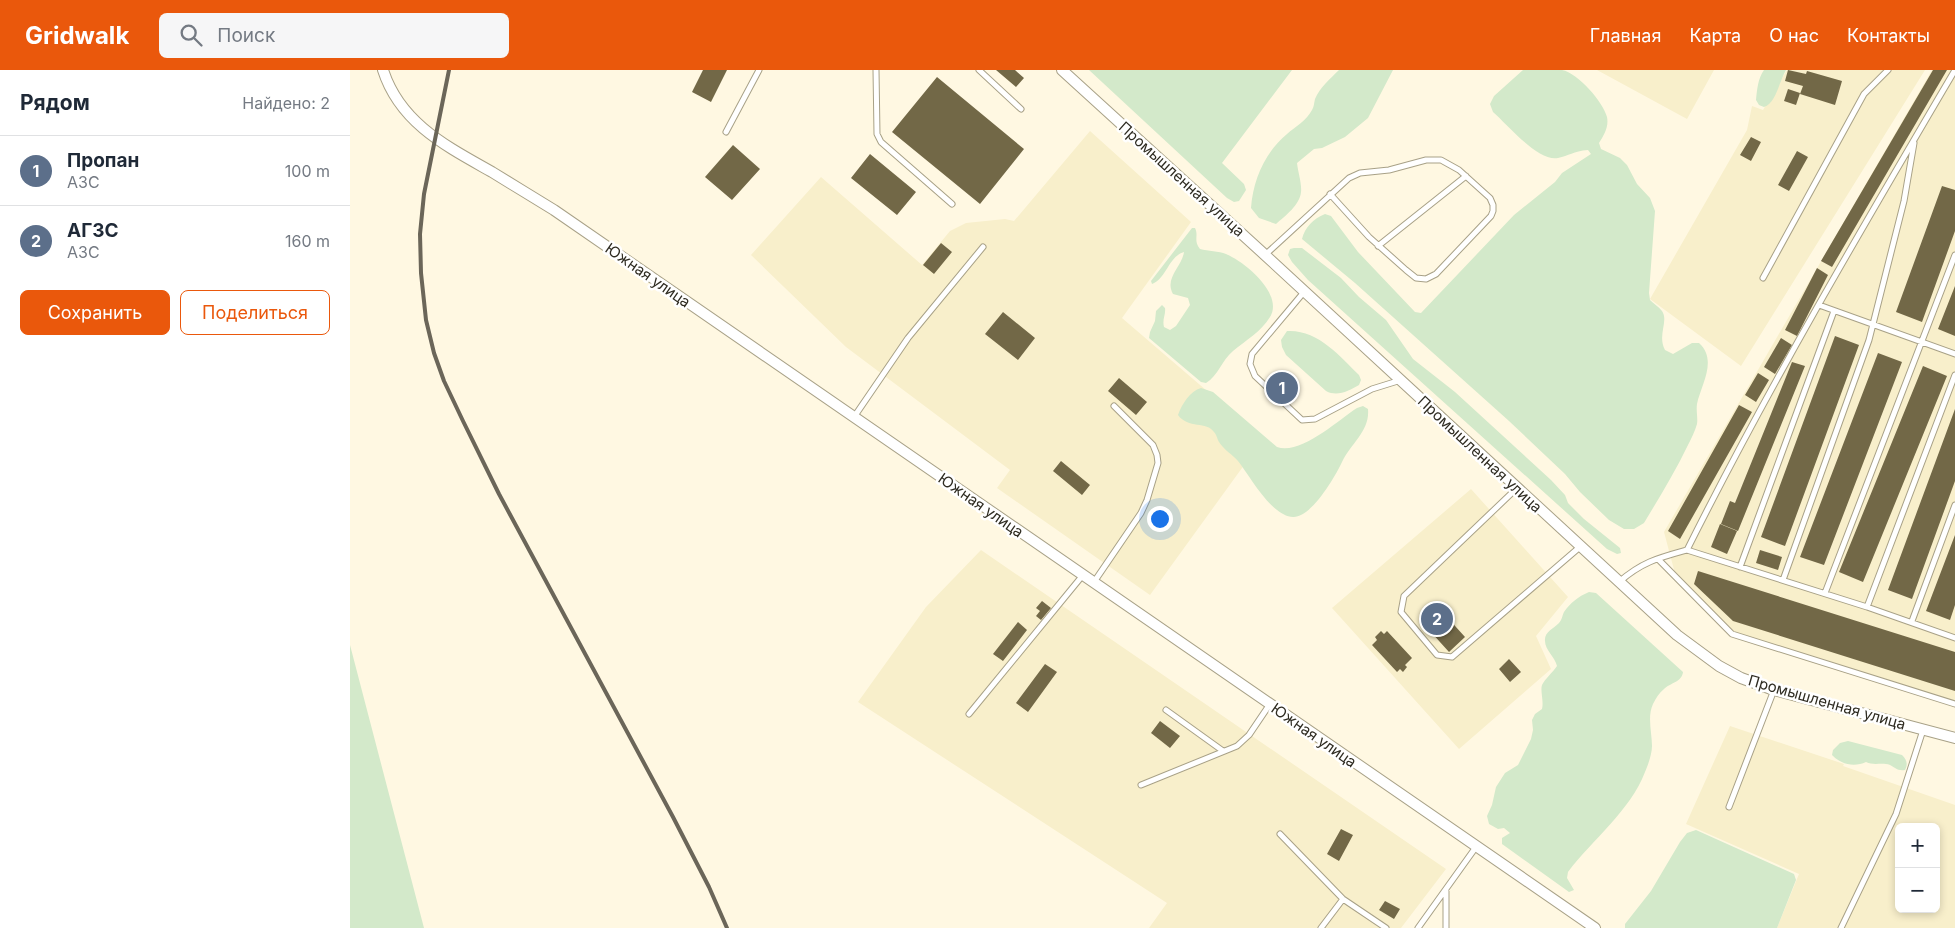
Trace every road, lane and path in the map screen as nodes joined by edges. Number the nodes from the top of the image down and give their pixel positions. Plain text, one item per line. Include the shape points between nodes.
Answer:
1 (383, 70) edge
2 (759, 70) edge
3 (876, 70) edge
4 (979, 70) edge
5 (1062, 70) edge
6 (1888, 70) edge
7 (1954, 70) edge
8 (1022, 109) dead end
9 (726, 132) dead end
10 (1915, 138) junction
11 (1466, 176) junction
12 (1330, 194) junction
13 (952, 204) dead end
14 (1378, 246) junction
15 (983, 247) dead end
16 (1265, 255) junction
17 (1955, 255) edge
18 (1763, 278) dead end
19 (1304, 291) junction
20 (1819, 305) junction
21 (1834, 311) junction
22 (1872, 325) junction
23 (1922, 342) junction
24 (1955, 354) edge
25 (1955, 375) edge
26 (1401, 380) junction
27 (1114, 406) dead end
28 (854, 417) junction
29 (1517, 488) junction
30 (1955, 505) edge
31 (1581, 546) junction
32 (1687, 550) junction
33 (1658, 559) junction
34 (1740, 567) junction
35 (1083, 575) junction
36 (1783, 580) junction
37 (1094, 582) junction
38 (1619, 582) junction
39 (1825, 593) junction
40 (1867, 606) junction
41 (1912, 621) junction
42 (1955, 630) edge
43 (1954, 637) edge
44 (1774, 690) junction
45 (1270, 704) junction
46 (1955, 704) edge
47 (1166, 710) dead end
48 (969, 714) dead end
49 (1923, 730) junction
50 (1955, 738) edge
51 (1223, 751) junction
52 (1141, 785) dead end
53 (1729, 807) dead end
54 (1280, 834) dead end
55 (1476, 847) junction
56 (1446, 891) junction
57 (1343, 899) junction
58 (1321, 928) edge
59 (1386, 928) edge
60 (1418, 928) edge
61 (1446, 928) edge
62 (1595, 928) edge
63 (1841, 928) edge

1 - 28 street, Южная улица via 402,107 416,124 435,138 554,210
2 - 9 lane
3 - 13 lane via 877,134 881,142
4 - 8 lane
5 - 16 street, Промышленная улица
6 - 18 lane via 1864,94
7 - 10 lane
10 - 20 lane
10 - 22 lane via 1904,201
11 - 12 lane via 1441,160 1426,160 1389,170 1360,173
11 - 14 lane
11 - 14 lane via 1490,198 1494,211 1436,274 1426,279 1416,278
12 - 14 lane
12 - 16 lane
15 - 28 lane via 896,354
16 - 19 street, Промышленная улица
17 - 23 lane
19 - 26 street, Промышленная улица
19 - 26 lane via 1252,354 1250,364 1255,376 1302,420 1314,419 1372,389
20 - 21 lane
20 - 32 lane via 1732,461
21 - 22 lane
21 - 34 lane
22 - 23 lane
22 - 36 lane
23 - 24 lane
23 - 39 lane
25 - 40 lane
26 - 29 street, Промышленная улица
27 - 37 lane via 1153,445 1158,463 1147,500
28 - 35 street, Южная улица
29 - 31 street, Промышленная улица
29 - 31 lane via 1404,596 1401,612 1437,655 1452,657
30 - 41 lane
31 - 38 street, Промышленная улица
32 - 33 lane
32 - 34 lane
33 - 38 lane via 1633,570
33 - 46 lane via 1732,634
34 - 36 lane
35 - 37 street, Южная улица
35 - 48 lane
36 - 39 lane
37 - 45 street, Южная улица
38 - 44 street, Промышленная улица via 1677,635 1718,666
39 - 40 lane
40 - 41 lane
41 - 43 lane
42 - 43 lane
44 - 49 street, Промышленная улица
44 - 53 lane
45 - 51 lane via 1242,742
45 - 55 street, Южная улица
47 - 51 lane
49 - 50 street, Промышленная улица
49 - 63 lane via 1896,814
51 - 52 lane
54 - 57 lane
55 - 56 lane
55 - 62 street, Южная улица
56 - 60 lane
56 - 61 lane
57 - 58 lane
57 - 59 lane

